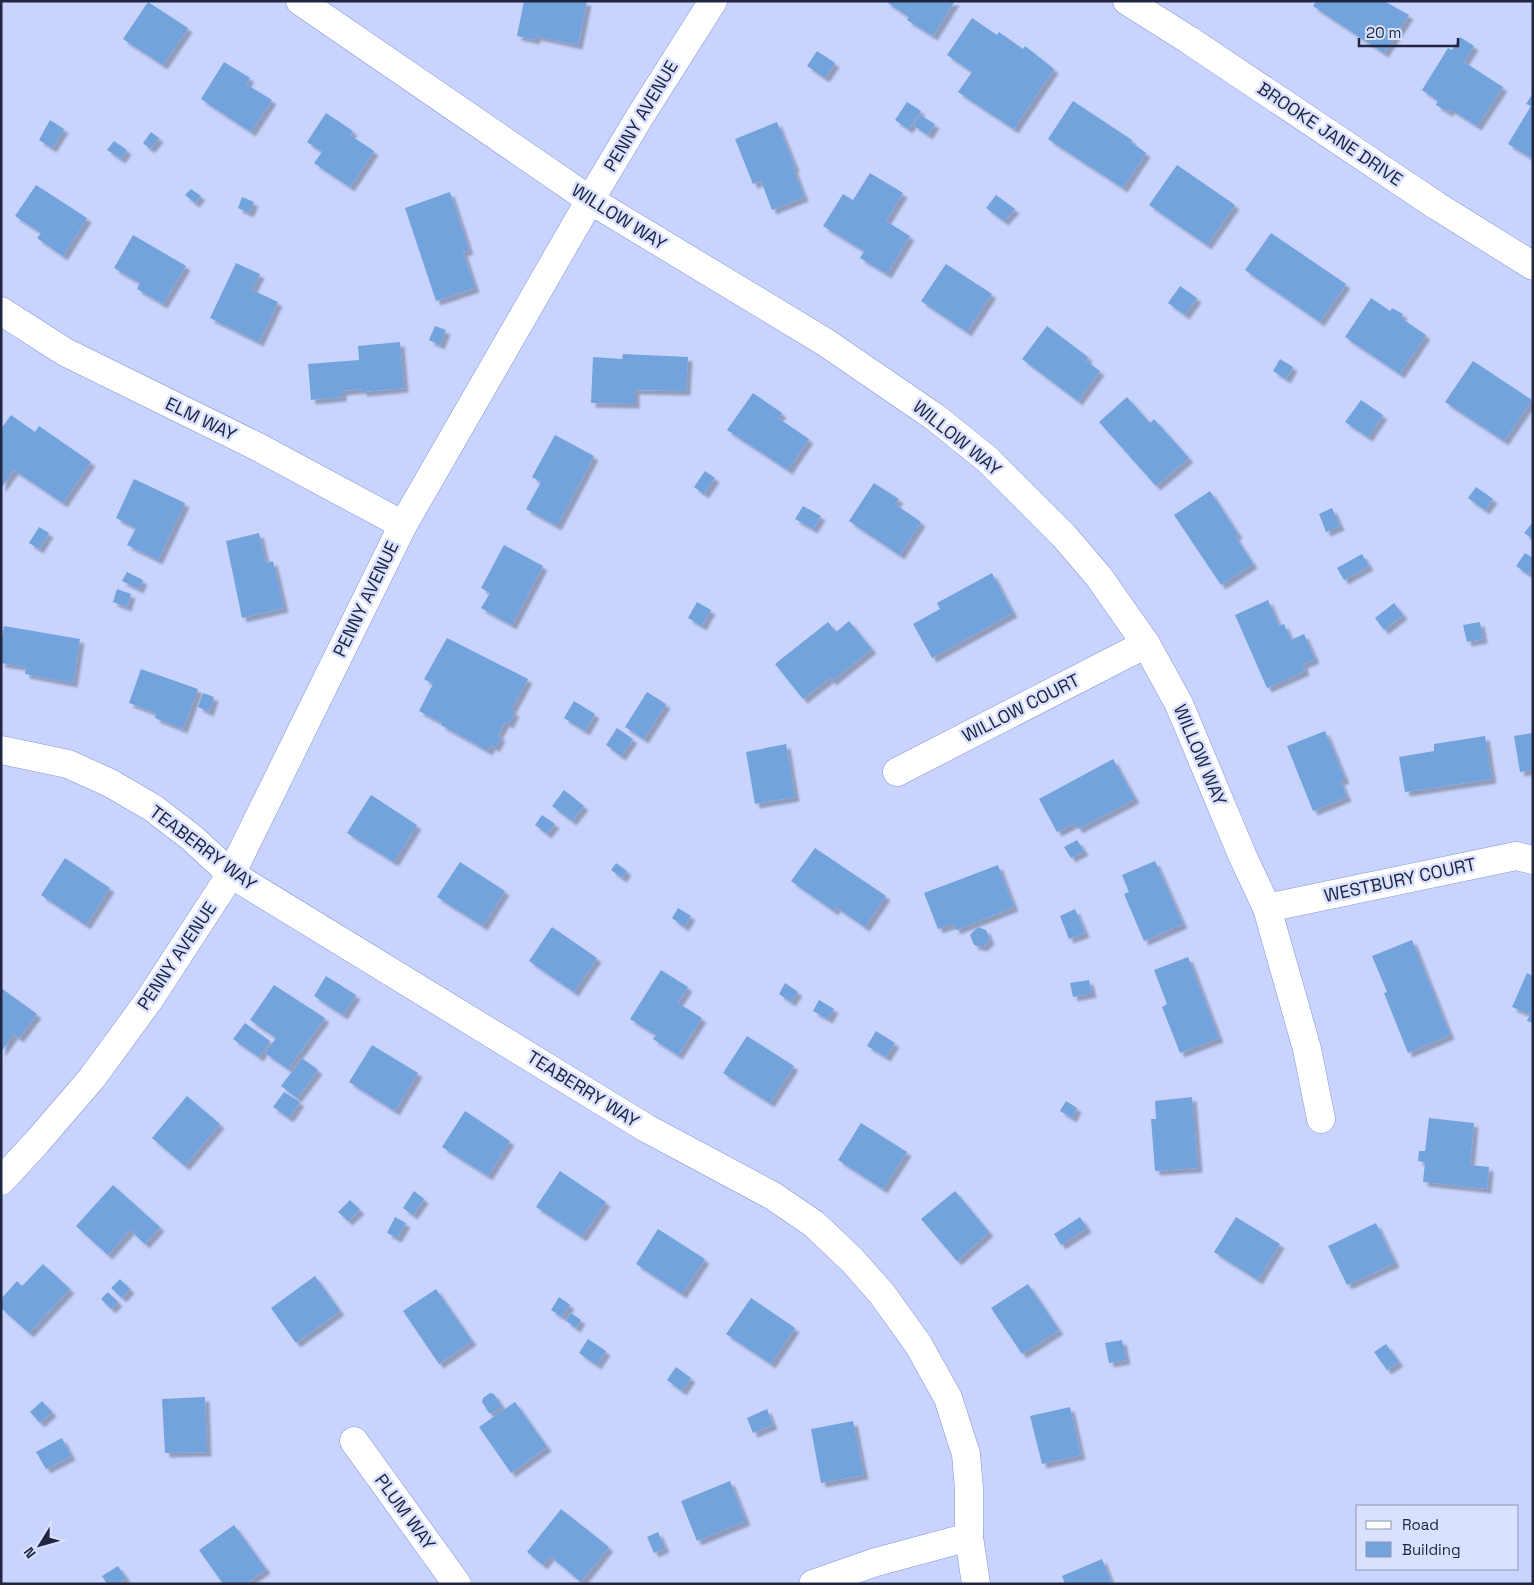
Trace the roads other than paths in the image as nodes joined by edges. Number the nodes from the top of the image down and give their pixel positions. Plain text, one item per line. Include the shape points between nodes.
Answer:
1 (300, 1) edge
2 (713, 1) edge
3 (1127, 1) edge
4 (590, 200) junction
5 (1533, 266) edge
6 (1, 311) edge
7 (403, 525) junction
8 (1146, 644) junction
9 (1, 750) edge
10 (897, 772) dead end
11 (1533, 860) edge
12 (231, 874) junction
13 (1267, 908) junction
14 (1321, 1119) dead end
15 (1, 1181) edge
16 (354, 1441) dead end
17 (969, 1537) junction
18 (457, 1584) edge
19 (813, 1584) edge
20 (976, 1584) edge

1 - 4 street, WILLOW WAY
2 - 4 street, PENNY AVENUE
3 - 5 street, BROOKE JANE DRIVE
4 - 7 street, PENNY AVENUE
4 - 8 street, WILLOW WAY via 825,342 943,424 987,459 1064,536
6 - 7 street, ELM WAY via 65,352 260,448
7 - 12 street, PENNY AVENUE
8 - 10 street, WILLOW COURT
8 - 13 street, WILLOW WAY via 1179,704
9 - 12 street, TEABERRY WAY via 68,764 110,784 152,808 192,838
11 - 13 street, WESTBURY COURT via 1516,856
12 - 15 street, PENNY AVENUE via 149,1000 92,1078
12 - 17 street, TEABERRY WAY via 646,1128 772,1196 814,1224 882,1294 918,1344 948,1398 966,1454
13 - 14 street, WILLOW WAY via 1306,1049
16 - 18 street, PLUM WAY
17 - 19 street via 876,1562
17 - 20 street, TEABERRY WAY

